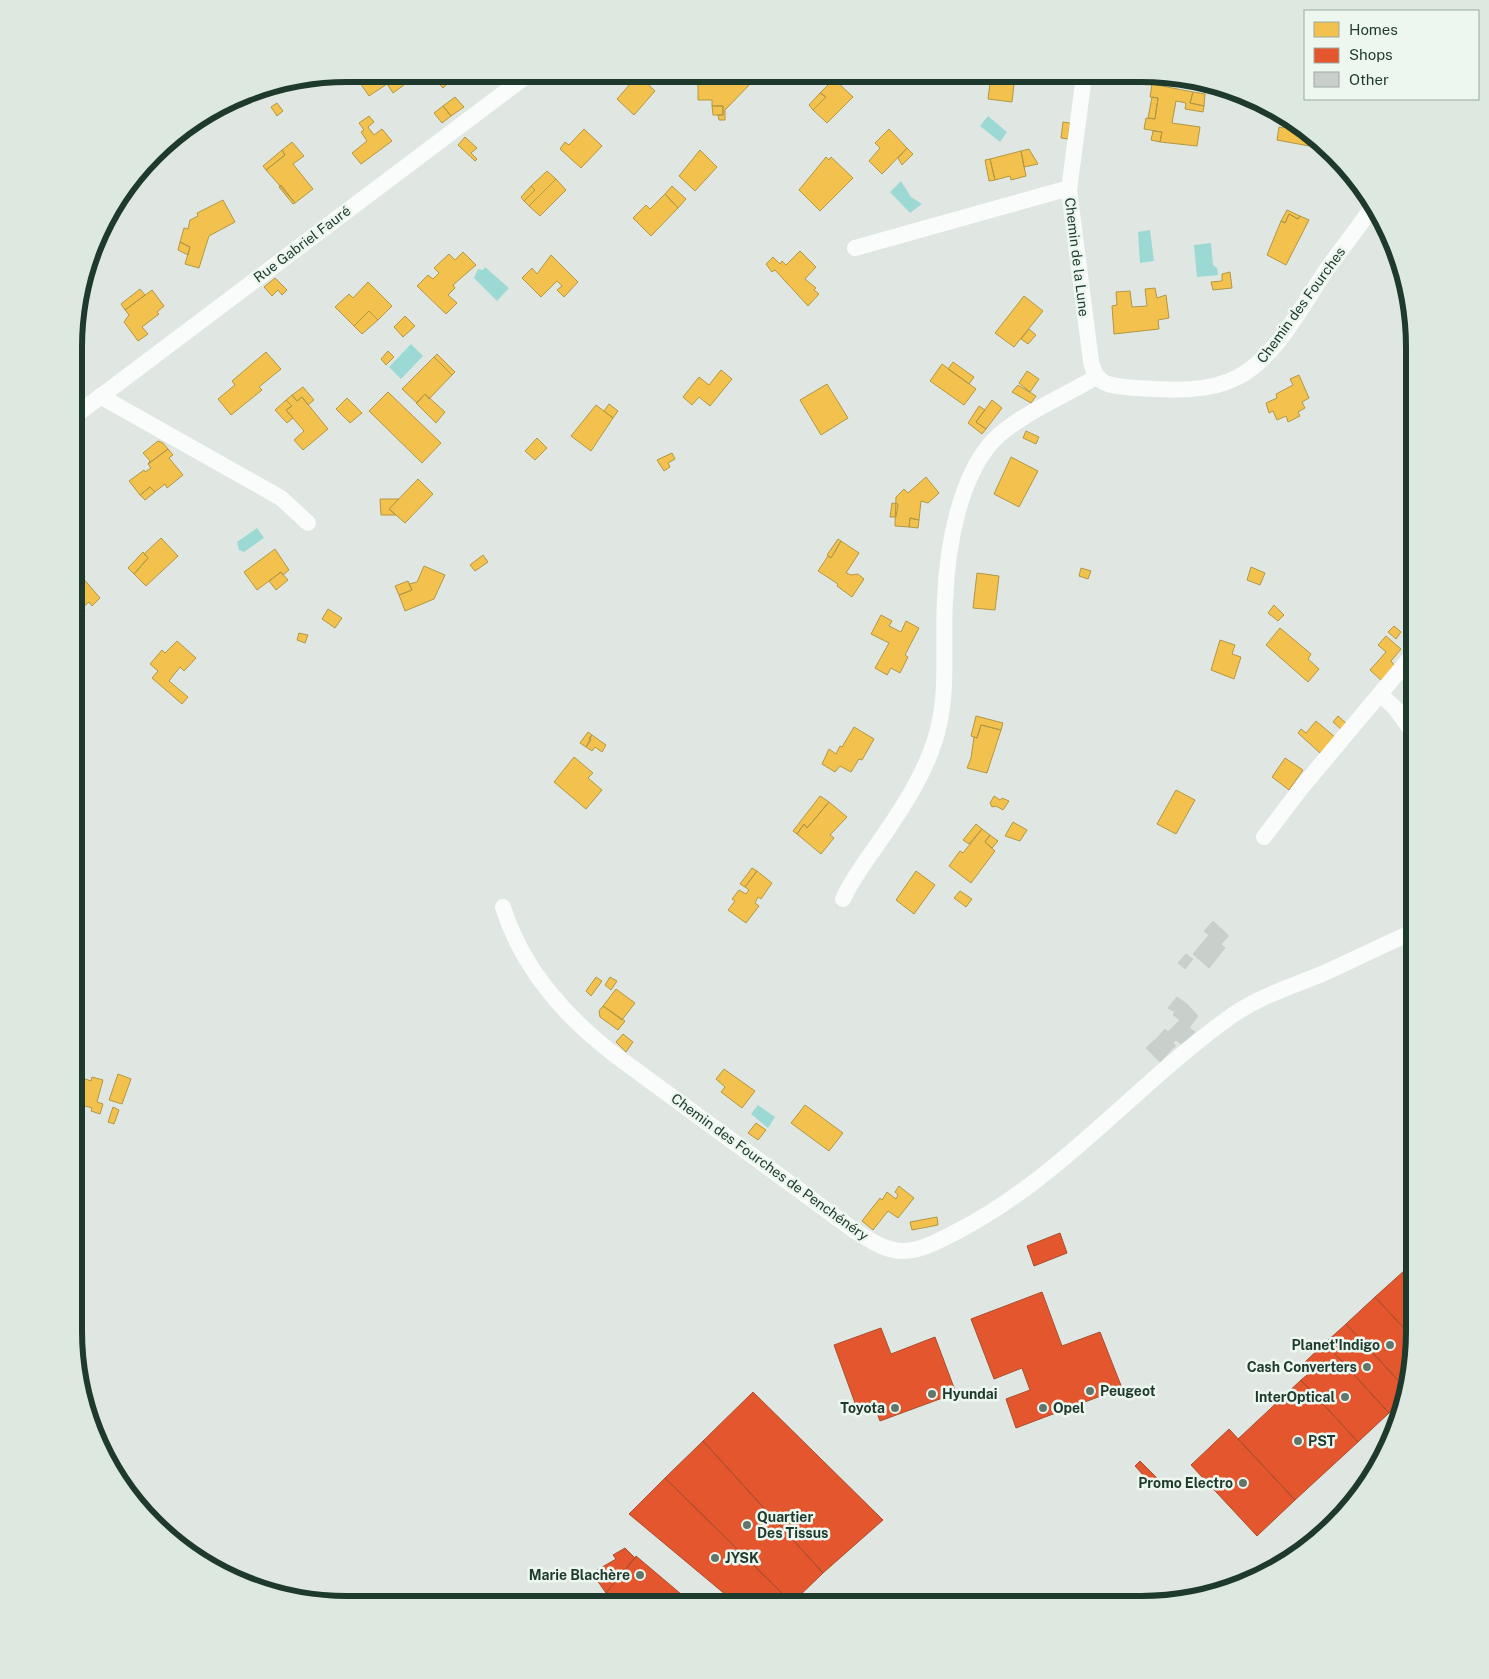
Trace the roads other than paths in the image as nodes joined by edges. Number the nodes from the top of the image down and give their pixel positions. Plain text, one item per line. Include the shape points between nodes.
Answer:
1 (518, 82) edge
2 (1083, 82) edge
3 (1069, 190) junction
4 (1369, 212) edge
5 (855, 248) dead end
6 (1096, 377) junction
7 (100, 396) junction
8 (82, 410) edge
9 (308, 523) dead end
10 (1406, 663) edge
11 (1380, 694) junction
12 (1406, 723) edge
13 (1264, 836) dead end
14 (843, 899) dead end
15 (503, 907) dead end
16 (1406, 935) edge

1 - 7 street, Rue Gabriel Fauré
2 - 3 street, Chemin de la Lune
3 - 5 street
3 - 6 street, Chemin de la Lune via 1091,361
4 - 6 street, Chemin des Fourches via 1266,358 1247,372 1228,382 1196,389 1120,386 1102,382
6 - 14 street via 998,436 974,469 952,539 945,599 945,686 934,743 905,802 855,874
7 - 8 street, Rue Gabriel Fauré
7 - 9 street via 281,498
10 - 11 street
11 - 12 street
11 - 13 street
15 - 16 street, Chemin des Fourches de Penchénéry via 517,944 558,1002 583,1029 855,1231 883,1248 899,1251 935,1242 969,1225 1032,1185 1242,1009

